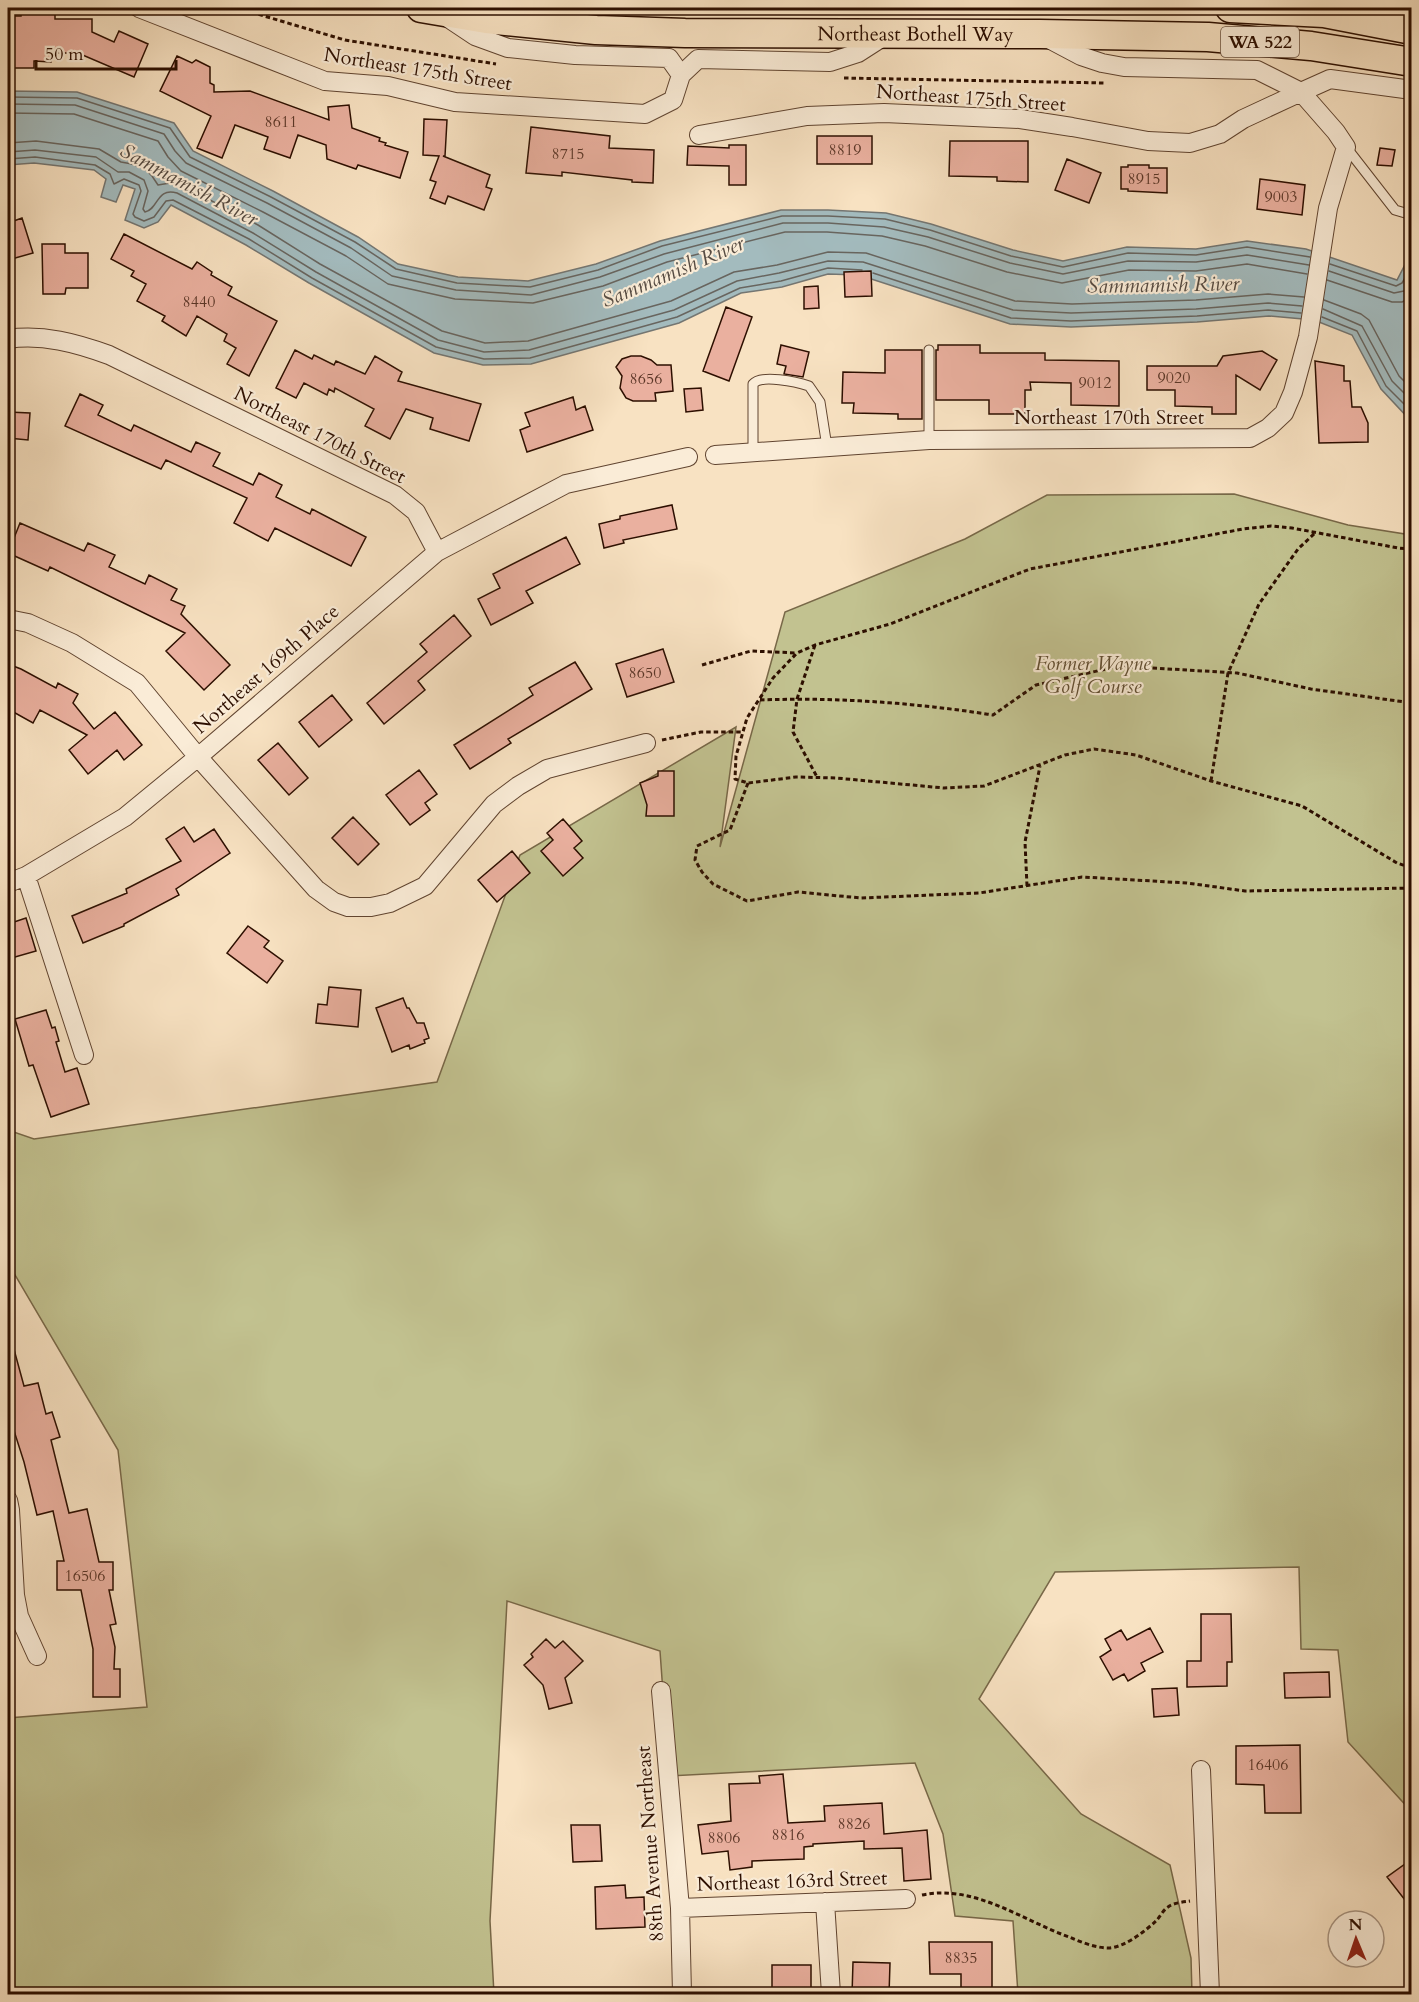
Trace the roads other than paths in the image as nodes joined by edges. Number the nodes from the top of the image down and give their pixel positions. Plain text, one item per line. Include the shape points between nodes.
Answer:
1 (140, 8) edge
2 (1230, 8) edge
3 (429, 9) edge
4 (1323, 13) junction
5 (1412, 30) edge
6 (889, 33) junction
7 (1040, 34) junction
8 (1208, 37) junction
9 (1412, 62) edge
10 (681, 75) junction
11 (1412, 90) edge
12 (1301, 92) junction
13 (699, 135) dead end
14 (1346, 147) junction
15 (1412, 215) edge
16 (8, 339) edge
17 (929, 350) dead end
18 (929, 440) junction
19 (827, 447) junction
20 (753, 452) junction
21 (715, 455) dead end
22 (688, 458) dead end
23 (437, 552) junction
24 (8, 619) edge
25 (646, 743) road end
26 (198, 757) junction
27 (26, 876) junction
28 (8, 883) edge
29 (84, 1055) dead end
30 (8, 1500) edge
31 (37, 1656) dead end
32 (661, 1691) dead end
33 (1201, 1770) dead end
34 (906, 1899) road end
35 (825, 1902) junction
36 (680, 1908) junction
37 (682, 1995) edge
38 (831, 1995) edge
39 (1210, 1995) edge

1 - 10 street, Northeast 175th Street via 325,81 388,86 455,102 645,114 673,100
2 - 4 main road, WA 522
3 - 6 main road, Northeast Bothell Way / WA 522 via 596,30
3 - 10 street via 475,36 508,48 669,58
4 - 5 main road, WA 522
4 - 8 main road via 1302,27 1237,24
6 - 7 main road, Northeast Bothell Way / WA 522
6 - 10 street via 858,53 830,62 698,59
7 - 8 main road, Northeast Bothell Way / WA 522
7 - 12 street via 1102,63 1124,67 1257,70
8 - 9 main road, Northeast Bothell Way / WA 522 via 1311,46
11 - 12 street, Northeast 175th Street via 1330,79
12 - 13 street, Northeast 175th Street via 1220,134 1190,143 1148,141 1020,119 884,113 807,116
12 - 14 street
14 - 15 lane via 1395,210
14 - 18 street, Northeast 170th Street via 1328,208 1308,337 1293,392 1284,413 1268,428 1250,438
16 - 23 street, Northeast 170th Street via 51,338 109,355 395,495 416,512
17 - 18 lane
18 - 19 street, Northeast 170th Street
19 - 20 street, Northeast 170th Street
19 - 20 lane via 820,402 809,387 760,379 753,384
20 - 21 street, Northeast 170th Street
22 - 23 street via 566,484
23 - 26 street, Northeast 169th Place
24 - 26 street, Northeast 169th Place via 28,623 72,643 137,683
25 - 26 street via 547,769 518,786 494,804 425,886 390,903 371,907 334,902 316,889
26 - 27 street via 124,817
27 - 28 street
27 - 29 street
30 - 31 street via 19,1616
32 - 36 street, 88th Avenue Northeast
33 - 39 street
34 - 35 street, Northeast 163rd Street
35 - 36 street, Northeast 163rd Street
35 - 38 street
36 - 37 street, 88th Avenue Northeast

